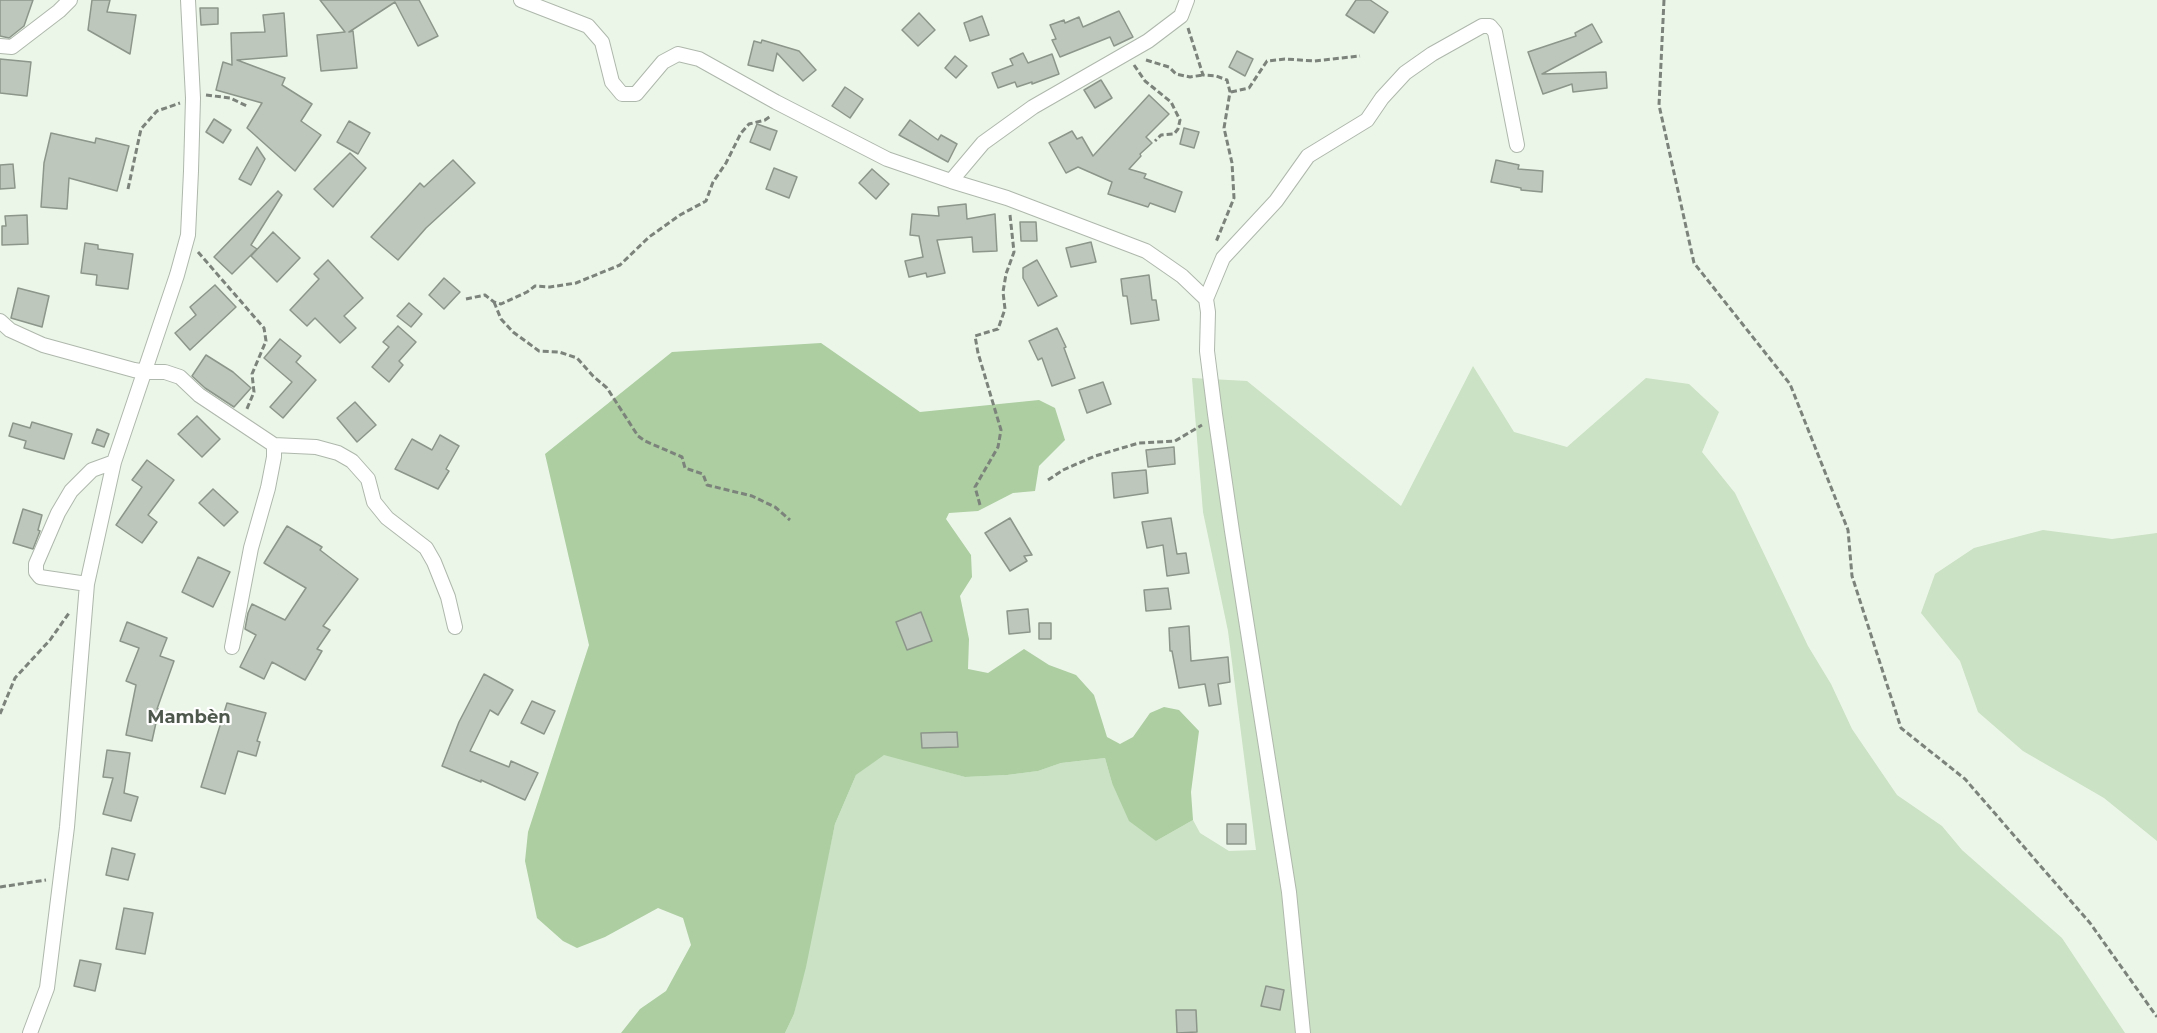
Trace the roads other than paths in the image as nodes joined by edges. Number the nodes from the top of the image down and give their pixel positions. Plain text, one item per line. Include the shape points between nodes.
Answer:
1 (70, 0) edge
2 (188, 0) edge
3 (520, 0) edge
4 (1187, 0) edge
5 (0, 46) edge
6 (1516, 145) dead end
7 (951, 181) junction
8 (1206, 299) junction
9 (0, 321) edge
10 (146, 372) junction
11 (274, 445) junction
12 (114, 462) junction
13 (82, 584) junction
14 (455, 627) dead end
15 (232, 647) dead end
16 (30, 1033) edge
17 (1303, 1033) edge

1 - 5 street via 12,47
2 - 10 street via 192,98 188,235
3 - 7 street via 588,26 602,42 612,82 622,94 636,94 663,62 678,54 699,59 887,159
4 - 7 street via 1181,16 1149,41 1033,107 982,143
6 - 8 street via 1495,32 1490,26 1482,26 1405,73 1367,120 1308,156 1276,201 1223,258
7 - 8 street via 1146,251
8 - 17 street via 1207,351 1215,414 1289,891
9 - 10 street via 22,338
10 - 11 street via 180,377 199,395
10 - 12 street
11 - 14 street via 316,447 352,461 368,479 374,502 387,518 426,548 448,597
11 - 15 street
12 - 13 street
12 - 13 street via 92,470 71,491 36,564 40,577
13 - 16 street via 61,877 47,988

